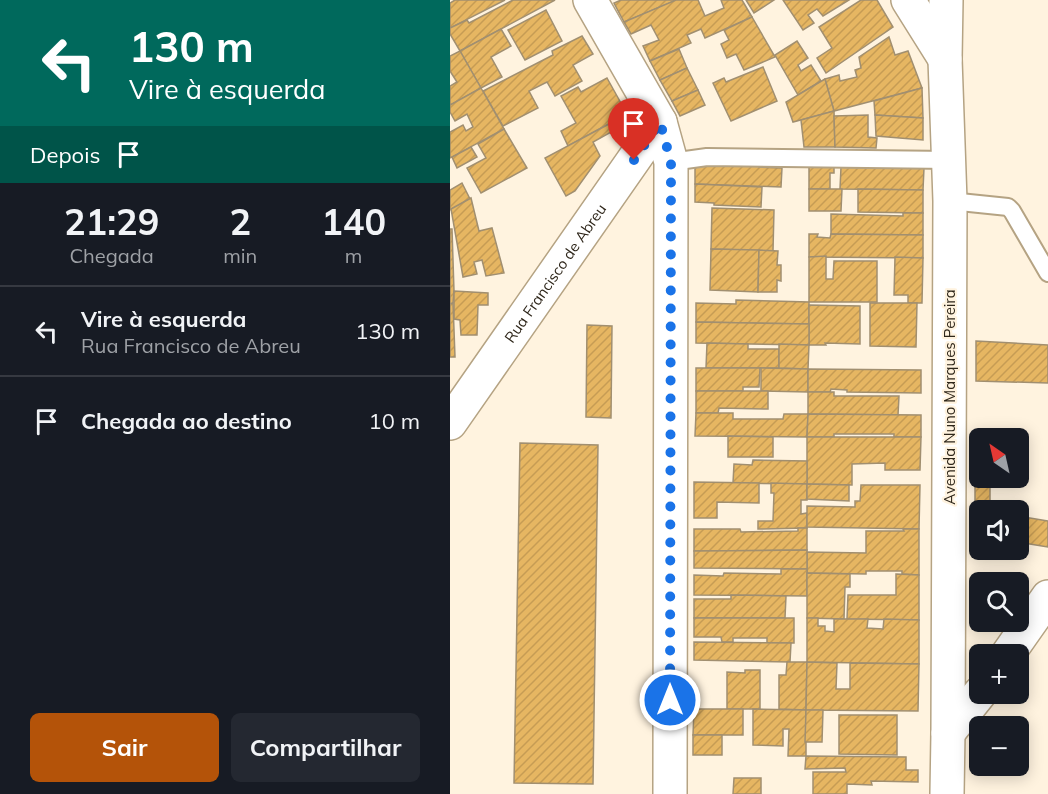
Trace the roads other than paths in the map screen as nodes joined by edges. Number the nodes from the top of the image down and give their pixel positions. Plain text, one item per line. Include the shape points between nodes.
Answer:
1 (590, 0) edge
2 (908, 0) edge
3 (946, 0) edge
4 (945, 59) junction
5 (660, 122) junction
6 (950, 160) junction
7 (671, 162) junction
8 (950, 201) junction
9 (1048, 273) edge
10 (450, 423) edge
11 (1048, 597) edge
12 (1015, 644) edge
13 (971, 704) edge
14 (948, 734) junction
15 (670, 794) edge
16 (946, 794) edge

1 - 5 street
2 - 4 street
3 - 4 street, Avenida Nuno Marques Pereira
4 - 6 street, Avenida Nuno Marques Pereira
5 - 7 street
5 - 10 street, Rua Francisco de Abreu
6 - 7 lane via 707,157
6 - 8 street, Avenida Nuno Marques Pereira
7 - 15 street
8 - 9 lane via 1008,207
8 - 14 street, Avenida Nuno Marques Pereira
11 - 12 street
13 - 14 street
14 - 16 street, Avenida Nuno Marques Pereira

